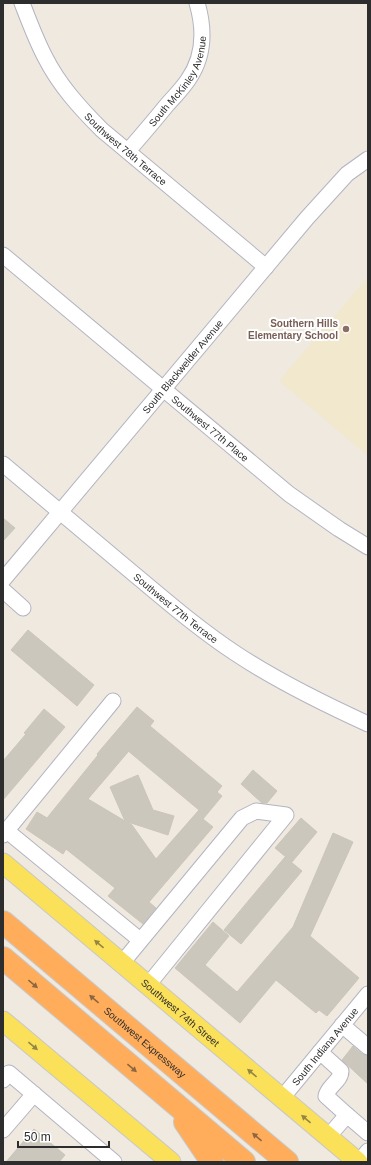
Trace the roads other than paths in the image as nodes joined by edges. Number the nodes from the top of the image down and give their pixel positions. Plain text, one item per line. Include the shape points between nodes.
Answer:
1 (22, 3) edge
2 (197, 3) edge
3 (128, 151) junction
4 (368, 159) edge
5 (3, 255) edge
6 (266, 267) junction
7 (163, 390) junction
8 (3, 464) edge
9 (60, 512) junction
10 (368, 547) edge
11 (3, 580) edge
12 (3, 590) edge
13 (23, 608) dead end
14 (113, 700) dead end
15 (368, 724) edge
16 (5, 833) edge
17 (3, 863) edge
18 (3, 922) edge
19 (140, 940) junction
20 (3, 958) edge
21 (122, 963) junction
22 (148, 985) junction
23 (368, 994) edge
24 (363, 1011) edge
25 (4, 1023) edge
26 (342, 1025) junction
27 (368, 1047) edge
28 (320, 1052) junction
29 (3, 1080) edge
30 (34, 1094) junction
31 (282, 1098) junction
32 (169, 1099) junction
33 (347, 1115) junction
34 (3, 1130) edge
35 (368, 1133) edge
36 (328, 1137) junction
37 (368, 1151) edge
38 (110, 1161) edge
39 (171, 1162) edge
40 (212, 1162) edge
41 (244, 1162) edge
42 (287, 1162) edge
43 (358, 1162) edge

1 - 3 street, Southwest 78th Terrace via 45,58 58,78 85,114
2 - 3 street, South McKinley Avenue via 202,31 198,61 188,81
3 - 6 street, Southwest 78th Terrace
4 - 6 street, South Blackwelder Avenue via 339,182
5 - 7 street, Southwest 77th Place
6 - 7 street, South Blackwelder Avenue
7 - 9 street, South Blackwelder Avenue
7 - 10 street, Southwest 77th Place via 289,494
8 - 9 street, Southwest 77th Terrace
9 - 11 street, South Blackwelder Avenue
9 - 15 street, Southwest 77th Terrace via 183,615 228,649 317,701
12 - 13 street
14 - 16 street
16 - 19 street
21 -> 17 main road, Southwest 74th Street
42 -> 18 highway, Southwest Expressway
19 - 21 street
19 - 22 street via 242,818 256,811 286,815
20 -> 32 highway
21 - 22 main road, Southwest 74th Street
31 -> 22 main road, Southwest 74th Street
23 - 24 street, South Indiana Avenue
24 - 26 street, South Indiana Avenue
25 -> 39 main road
26 - 27 street
26 - 28 street, South Indiana Avenue
28 - 31 street, South Indiana Avenue
28 - 33 street via 341,1070 340,1076 326,1096
29 - 30 street via 9,1073
30 - 34 street
30 - 38 street
36 -> 31 main road, Southwest 74th Street
32 - 40 highway
32 - 41 highway
33 - 35 street
33 - 36 street
36 - 43 main road, Southwest 74th Street
37 - 43 street

